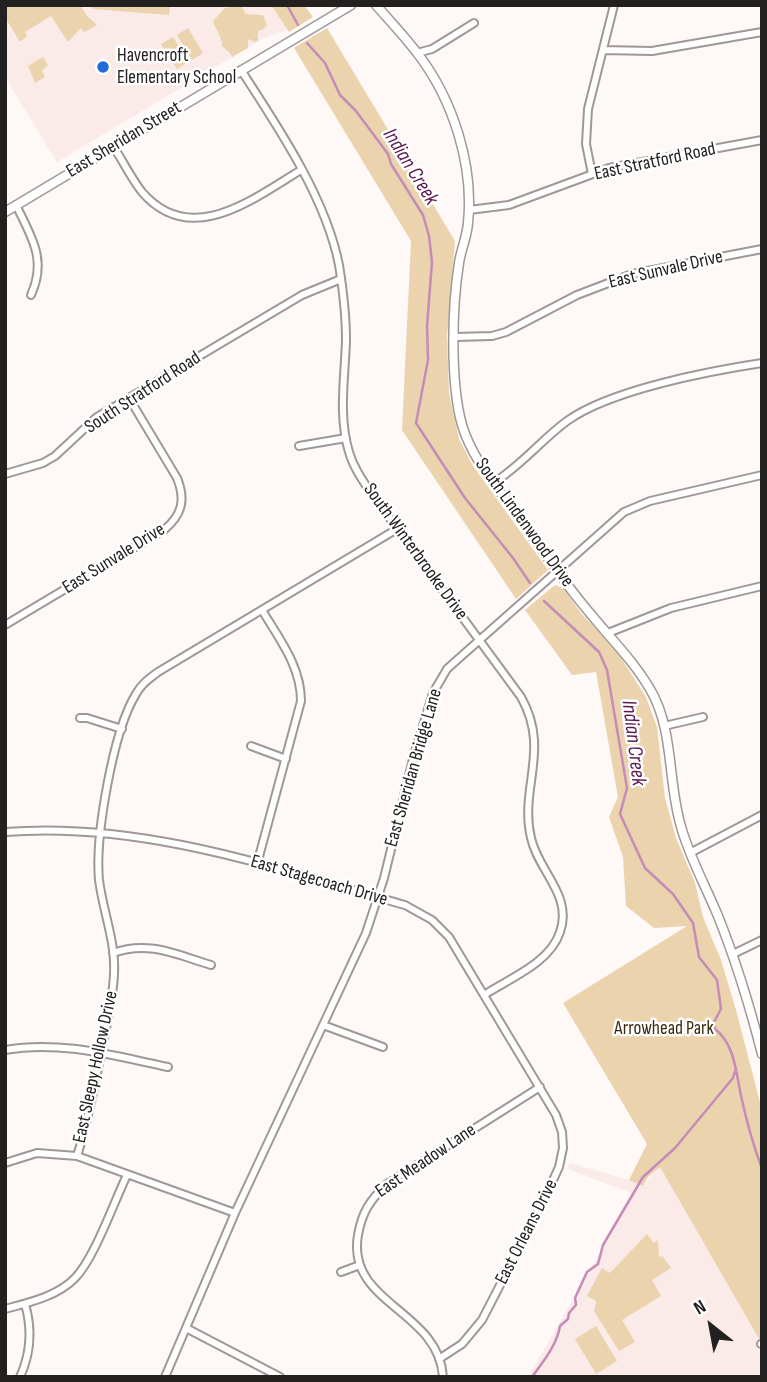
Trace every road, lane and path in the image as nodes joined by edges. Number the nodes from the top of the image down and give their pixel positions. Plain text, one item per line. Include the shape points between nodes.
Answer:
1 (351, 5) edge
2 (376, 5) edge
3 (614, 5) edge
4 (474, 23) dead end
5 (762, 32) edge
6 (603, 50) junction
7 (417, 53) junction
8 (241, 70) junction
9 (762, 140) edge
10 (113, 146) junction
11 (301, 170) junction
12 (592, 174) junction
13 (16, 205) junction
14 (469, 210) junction
15 (5, 212) edge
16 (762, 249) edge
17 (341, 279) junction
18 (31, 295) dead end
19 (455, 337) junction
20 (762, 363) edge
21 (129, 398) junction
22 (346, 438) junction
23 (299, 446) dead end
24 (5, 474) edge
25 (762, 475) edge
26 (493, 483) junction
27 (397, 528) junction
28 (559, 572) junction
29 (762, 586) edge
30 (262, 610) junction
31 (5, 625) edge
32 (608, 634) junction
33 (480, 641) junction
34 (703, 717) dead end
35 (80, 718) dead end
36 (664, 726) junction
37 (122, 729) junction
38 (251, 746) dead end
39 (286, 759) junction
40 (762, 815) edge
41 (5, 832) edge
42 (100, 832) junction
43 (690, 853) junction
44 (257, 863) junction
45 (378, 897) junction
46 (762, 940) edge
47 (113, 953) junction
48 (733, 954) junction
49 (211, 965) dead end
50 (484, 995) junction
51 (323, 1026) junction
52 (760, 1042) edge
53 (383, 1047) dead end
54 (5, 1050) edge
55 (101, 1053) junction
56 (762, 1054) edge
57 (168, 1067) dead end
58 (540, 1087) junction
59 (77, 1156) junction
60 (5, 1163) edge
61 (127, 1175) junction
62 (235, 1213) junction
63 (360, 1265) junction
64 (341, 1272) dead end
65 (24, 1304) junction
66 (5, 1309) edge
67 (186, 1328) junction
68 (439, 1360) junction
69 (20, 1377) edge
70 (165, 1377) edge
71 (280, 1377) edge
72 (443, 1377) edge

1 - 8 street, East Sheridan Street
2 - 7 street, South Lindenwood Drive
3 - 6 street
4 - 7 street
5 - 6 street via 652,51
6 - 12 street via 586,126
7 - 14 street, South Lindenwood Drive via 447,105 458,137
8 - 10 street, East Sheridan Street
8 - 11 street, South Winterbrooke Drive
9 - 12 street, East Stratford Road
10 - 11 street via 148,197 168,211 190,218 233,210
10 - 13 street, East Sheridan Street
11 - 17 street, South Winterbrooke Drive via 323,213
12 - 14 street, East Stratford Road via 509,205
13 - 15 street, East Sheridan Street
13 - 18 street via 38,258 38,279
14 - 19 street, South Lindenwood Drive via 459,263
16 - 19 street, East Sunvale Drive via 632,274 576,295 506,332
17 - 21 street, South Stratford Road via 302,295
17 - 22 street, South Winterbrooke Drive via 346,319
19 - 26 street, South Lindenwood Drive via 463,428
20 - 26 street via 658,385 585,410
21 - 24 street, South Stratford Road via 97,417 55,456
21 - 31 street, East Sunvale Drive via 177,478 183,501 176,520
22 - 23 street
22 - 27 street, South Winterbrooke Drive via 359,475
25 - 28 street, East Sheridan Bridge Lane via 633,508
26 - 28 street, South Lindenwood Drive
27 - 30 street, East Sleepy Hollow Drive
27 - 33 street, South Winterbrooke Drive
28 - 32 street, South Lindenwood Drive
28 - 33 street, East Sheridan Bridge Lane
29 - 32 street via 671,608
30 - 37 street, East Sleepy Hollow Drive via 145,682
30 - 39 street via 295,667 301,690
32 - 36 street, South Lindenwood Drive via 652,692
33 - 45 street, East Sheridan Bridge Lane via 447,669 433,693
33 - 50 street, South Winterbrooke Drive via 521,697 533,723 530,837 560,895 563,917 561,930 539,961
34 - 36 street
35 - 37 street
36 - 43 street, South Lindenwood Drive via 673,794
37 - 42 street, East Sleepy Hollow Drive
38 - 39 street
39 - 44 street
40 - 43 street
41 - 42 street, East Stagecoach Drive
42 - 44 street, East Stagecoach Drive via 160,840
42 - 47 street, East Sleepy Hollow Drive via 99,878
43 - 48 street, South Lindenwood Drive
44 - 45 street, East Stagecoach Drive
45 - 50 street, East Stagecoach Drive via 419,911 439,926
45 - 51 street, East Sheridan Bridge Lane
46 - 48 street
47 - 49 street via 144,947
47 - 55 street, East Sleepy Hollow Drive via 113,991
48 - 52 street, South Lindenwood Drive
50 - 58 street, East Stagecoach Drive
51 - 53 street
51 - 62 street, East Sheridan Bridge Lane
52 - 56 street, South Lindenwood Drive
54 - 55 street via 46,1046
55 - 57 street
55 - 59 street, East Sleepy Hollow Drive
58 - 63 street, East Meadow Lane via 387,1184 370,1200 357,1241
58 - 68 street, East Orleans Drive via 562,1132 559,1167 482,1320 462,1344
59 - 60 street via 37,1153
59 - 61 street
61 - 62 street
61 - 65 street via 77,1278
62 - 67 street, East Sheridan Bridge Lane
63 - 64 street
63 - 68 street via 377,1293 426,1333
65 - 66 street
65 - 69 street via 30,1321 29,1346
67 - 70 street, East Sheridan Bridge Lane
67 - 71 street
68 - 72 street

